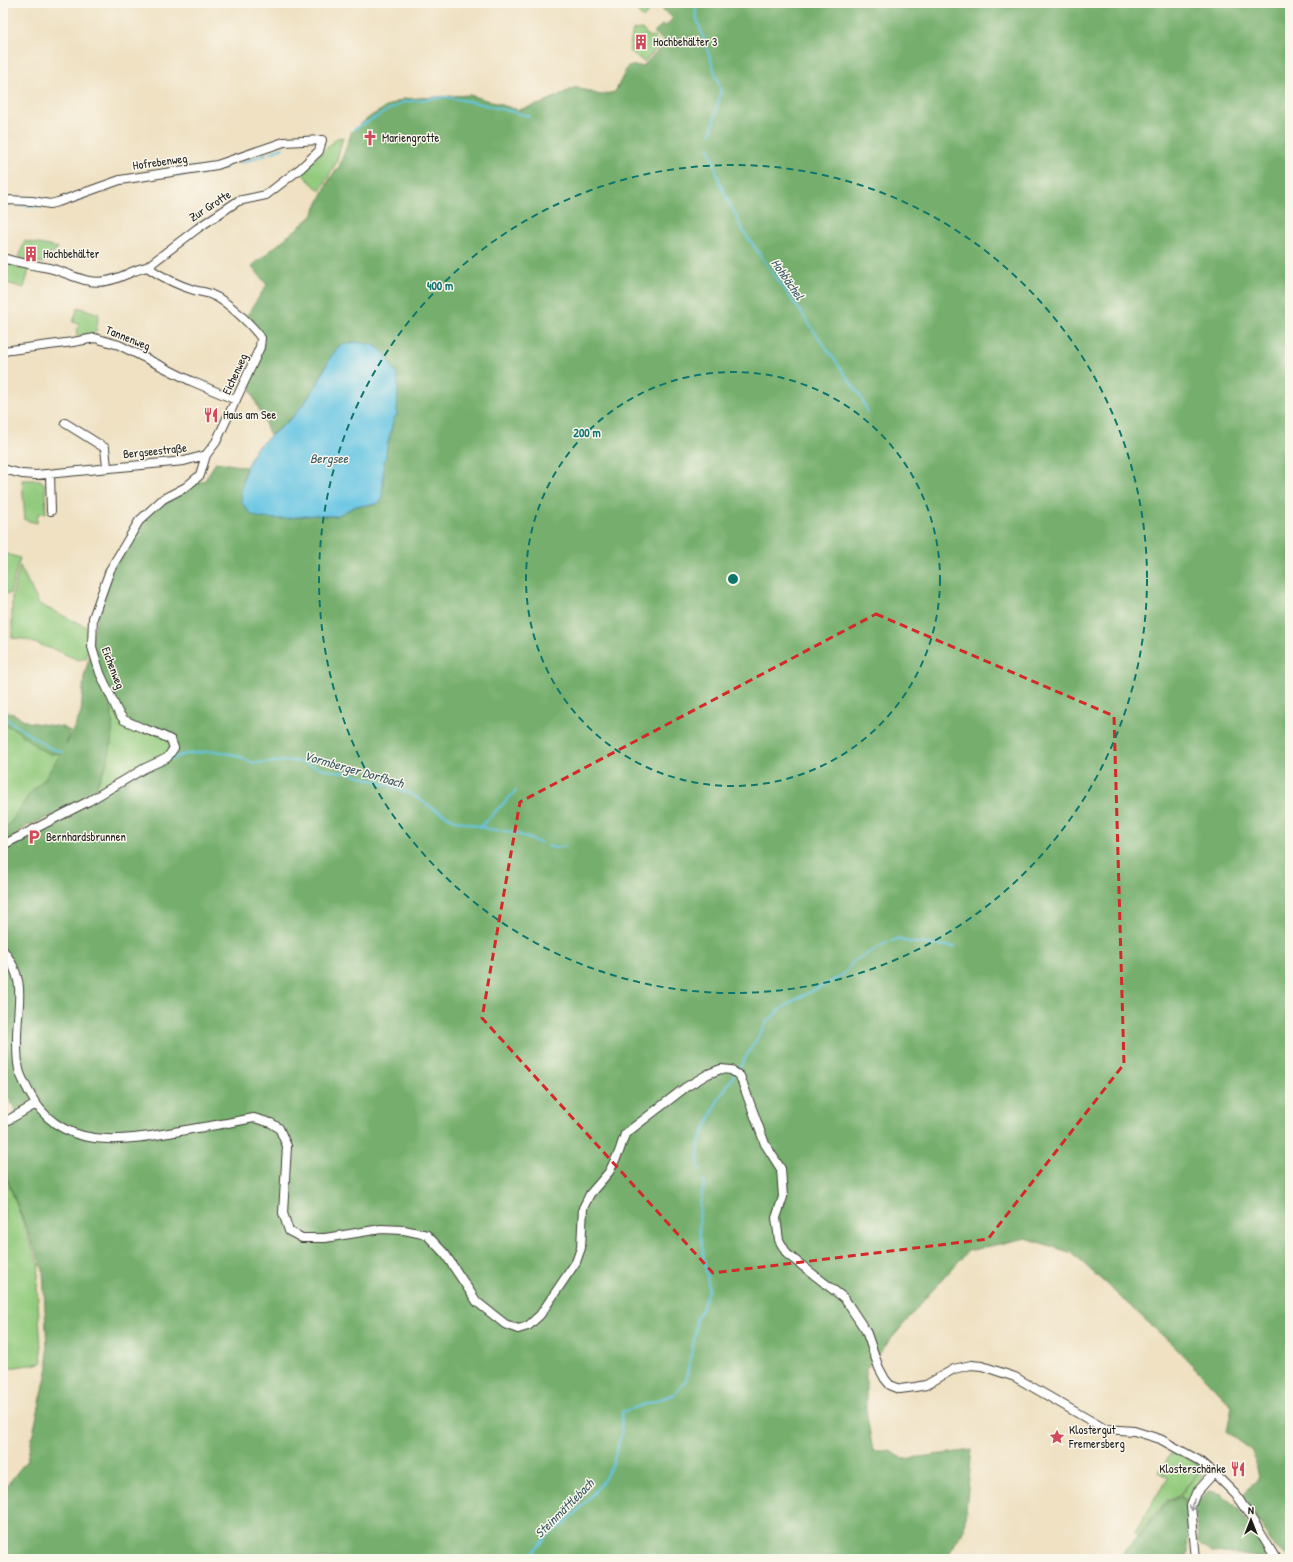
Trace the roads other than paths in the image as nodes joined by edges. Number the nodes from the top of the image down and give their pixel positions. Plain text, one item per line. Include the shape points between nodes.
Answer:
1 (322, 140) joint
2 (3, 200) edge
3 (3, 258) edge
4 (147, 267) junction
5 (3, 351) edge
6 (236, 400) junction
7 (65, 423) dead end
8 (206, 455) junction
9 (106, 467) junction
10 (3, 469) edge
11 (50, 474) junction
12 (51, 511) dead end
13 (3, 845) edge
14 (3, 950) edge
15 (36, 1104) junction
16 (3, 1123) edge
17 (1214, 1473) junction
18 (1196, 1559) edge
19 (1276, 1559) edge

1 - 2 street, Hofrebenweg via 284,142 217,165 120,180 50,204 32,200
1 - 4 street, Zur Grotte via 319,151 266,195 238,201
3 - 4 street via 104,282
4 - 6 street, Eichenweg via 168,281 212,294 254,328 261,338 260,347
5 - 6 street, Tannenweg via 95,338 119,345
6 - 8 street, Eichenweg via 216,442
7 - 9 street, Bergseestraße via 105,448
8 - 9 street, Bergseestraße via 184,461
8 - 13 street, Eichenweg via 200,476 162,499 139,521 110,570 92,618 92,647 100,673 118,712 124,720 171,740 174,748 165,760 145,768
9 - 11 street, Bergseestraße
10 - 11 street, Bergseestraße via 22,474
11 - 12 street
14 - 15 street via 17,972 17,1043 20,1072
15 - 16 street
15 - 17 street via 67,1131 106,1140 139,1138 254,1118 271,1123 279,1128 287,1146 283,1213 289,1231 302,1238 325,1238 381,1229 427,1235 445,1254 477,1302 505,1324 518,1329 528,1326 540,1315 576,1262 581,1248 583,1208 590,1194 610,1172 625,1134 686,1087 721,1069 732,1070 740,1076 765,1144 781,1169 783,1197 776,1218 779,1240 787,1254 844,1298 866,1331 879,1368 890,1385 900,1389 926,1385 954,1369 971,1365 982,1366 1015,1377 1105,1430 1134,1431 1160,1439 1198,1460
17 -> 18 street via 1196,1493 1191,1506
17 - 19 street via 1236,1495

